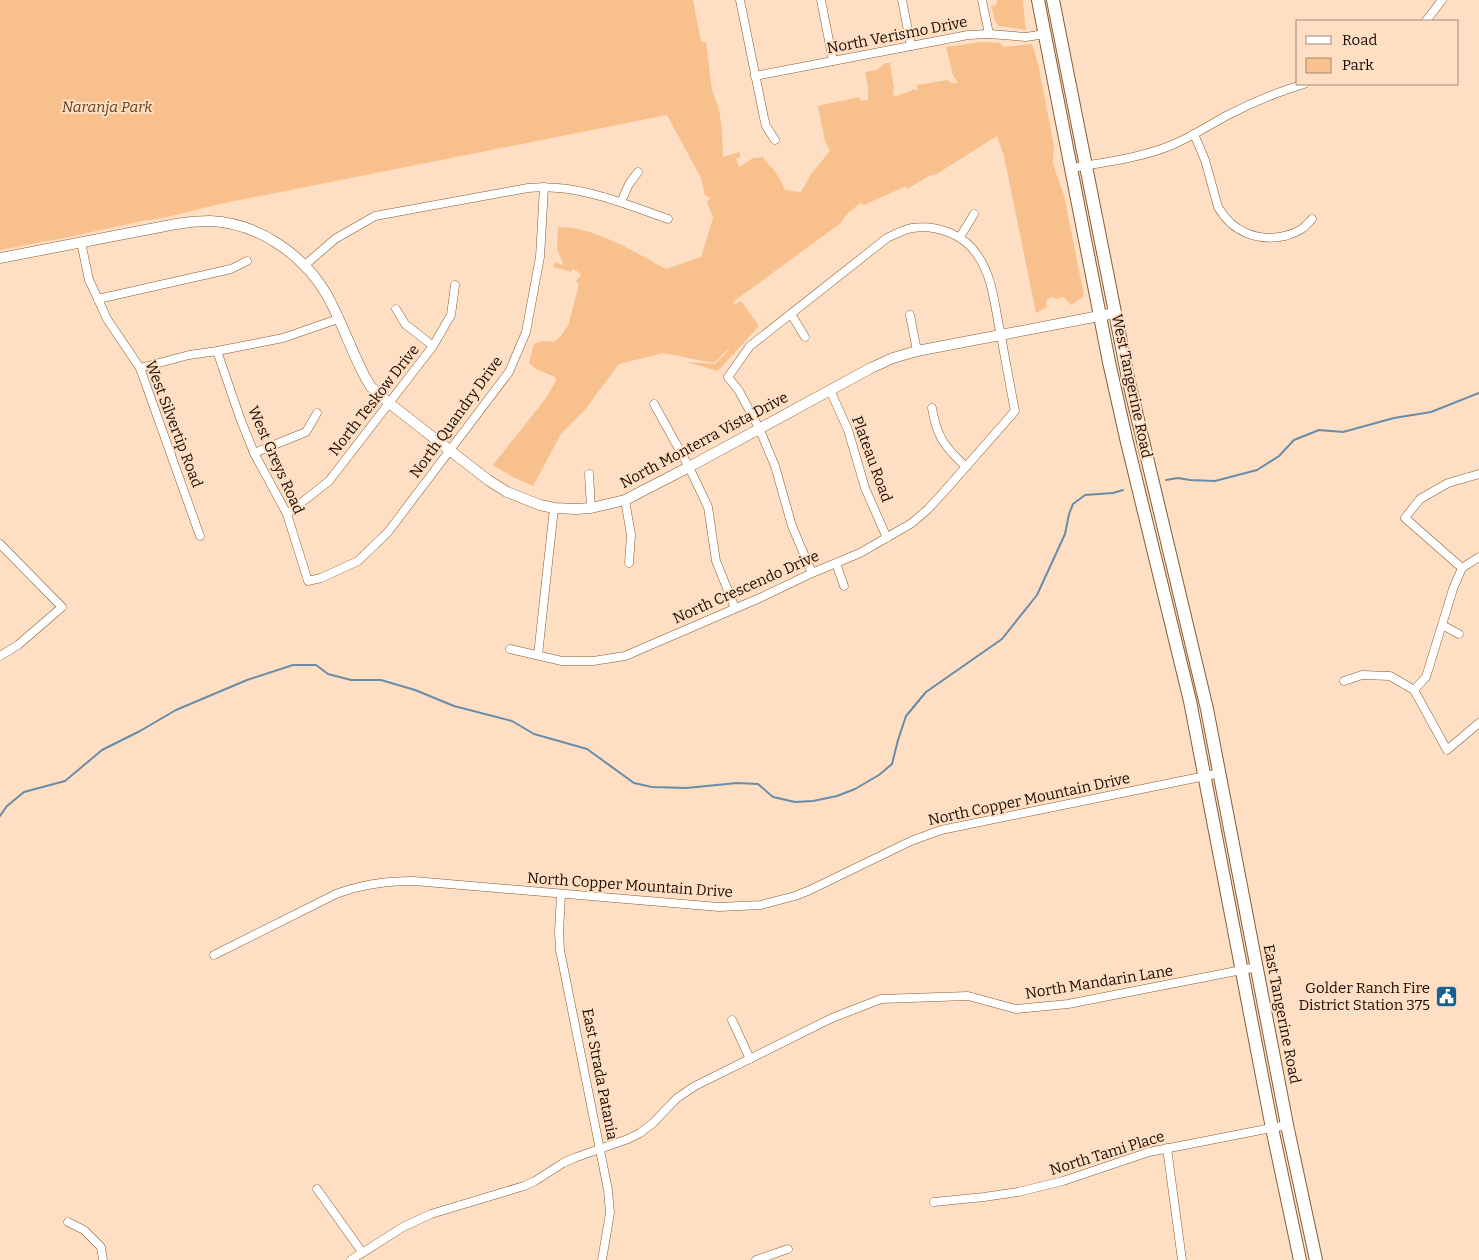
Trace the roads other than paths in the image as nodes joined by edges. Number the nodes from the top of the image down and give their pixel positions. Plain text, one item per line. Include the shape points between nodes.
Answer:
1 (740, 0) edge
2 (821, 0) edge
3 (902, 0) edge
4 (982, 0) edge
5 (1038, 0) edge
6 (1053, 0) edge
7 (1442, 0) edge
8 (1427, 20) edge
9 (989, 34) junction
10 (1045, 34) junction
11 (911, 46) junction
12 (833, 61) junction
13 (755, 76) junction
14 (1300, 85) edge
15 (1194, 134) junction
16 (775, 140) dead end
17 (1086, 166) junction
18 (1072, 168) junction
19 (638, 172) dead end
20 (544, 187) junction
21 (621, 202) junction
22 (974, 214) dead end
23 (668, 219) dead end
24 (1312, 219) dead end
25 (960, 237) junction
26 (81, 242) junction
27 (0, 258) edge
28 (248, 261) dead end
29 (306, 265) junction
30 (455, 285) dead end
31 (98, 299) junction
32 (396, 309) dead end
33 (1115, 313) junction
34 (791, 314) junction
35 (910, 315) dead end
36 (1100, 316) junction
37 (338, 319) junction
38 (1001, 335) junction
39 (805, 337) dead end
40 (433, 346) junction
41 (217, 351) junction
42 (917, 351) junction
43 (140, 368) junction
44 (830, 390) junction
45 (389, 403) junction
46 (654, 404) dead end
47 (932, 408) dead end
48 (317, 413) dead end
49 (759, 428) junction
50 (450, 450) junction
51 (254, 453) junction
52 (689, 467) junction
53 (966, 468) junction
54 (589, 474) dead end
55 (1479, 474) edge
56 (625, 500) junction
57 (554, 508) junction
58 (591, 508) junction
59 (286, 514) junction
60 (200, 536) dead end
61 (887, 538) junction
62 (0, 544) edge
63 (1479, 557) edge
64 (629, 563) dead end
65 (836, 563) junction
66 (1462, 568) junction
67 (812, 573) junction
68 (308, 581) joint
69 (844, 586) dead end
70 (735, 608) junction
71 (1442, 625) junction
72 (1459, 634) dead end
73 (510, 649) dead end
74 (0, 655) edge
75 (538, 655) junction
76 (1344, 681) dead end
77 (1414, 690) junction
78 (1479, 723) edge
79 (1220, 774) junction
80 (1205, 776) junction
81 (561, 894) junction
82 (214, 955) dead end
83 (1257, 967) junction
84 (1242, 970) junction
85 (732, 1020) dead end
86 (750, 1058) junction
87 (1287, 1125) junction
88 (1272, 1128) junction
89 (601, 1148) junction
90 (1167, 1148) junction
91 (317, 1189) dead end
92 (934, 1202) dead end
93 (68, 1222) dead end
94 (788, 1249) dead end
95 (362, 1252) junction
96 (103, 1260) edge
97 (351, 1260) edge
98 (602, 1260) edge
99 (756, 1260) edge
100 (1182, 1260) edge
101 (1300, 1260) edge
102 (1316, 1260) edge

1 - 13 street
2 - 12 street
3 - 11 street
4 - 9 street
5 - 10 main road, West Tangerine Road
6 - 17 main road, West Tangerine Road
7 - 8 street
9 - 10 street, North Verismo Drive via 1026,37
9 - 11 street, North Verismo Drive
10 - 18 main road, West Tangerine Road
11 - 12 street, North Verismo Drive
12 - 13 street, North Verismo Drive
13 - 16 street via 765,122
14 - 15 street via 1247,105
15 - 17 street via 1158,150
15 - 24 street via 1218,207 1234,227 1254,236 1276,238 1296,232
17 - 18 street
17 - 33 main road, West Tangerine Road
18 - 36 main road, West Tangerine Road
19 - 21 street
20 - 21 street via 570,188
20 - 29 street via 375,216 336,239
20 - 50 street, North Quandry Drive via 540,257 526,332 509,372
21 - 23 street
22 - 25 street
25 - 34 street via 935,228 901,231
25 - 38 street via 971,246 987,274
26 - 27 street, North Monterra Vista Drive
26 - 29 street, North Monterra Vista Drive via 195,221 212,222 262,234
26 - 31 street, West Silvertip Road via 89,280
28 - 31 street via 231,269
29 - 37 street, North Monterra Vista Drive via 319,282
30 - 40 street, North Teskow Drive via 450,315
31 - 43 street, West Silvertip Road via 107,319
32 - 40 street via 405,324
33 - 36 street, North Monterra Vista Drive
33 - 79 main road, West Tangerine Road
34 - 39 street
34 - 49 street via 750,346 728,377
35 - 42 street
36 - 38 street, North Monterra Vista Drive
36 - 80 main road, West Tangerine Road
37 - 41 street via 283,338
37 - 45 street, North Monterra Vista Drive via 364,375
38 - 42 street, North Monterra Vista Drive
38 - 53 street, North Crescendo Drive via 1015,411
40 - 45 street, North Teskow Drive
41 - 43 street
41 - 51 street, West Greys Road
42 - 44 street, North Monterra Vista Drive via 893,358
43 - 60 street, West Silvertip Road
44 - 49 street, North Monterra Vista Drive
44 - 61 street, Plateau Road via 848,430 865,488
45 - 50 street, North Monterra Vista Drive
45 - 59 street, North Teskow Drive via 329,481
46 - 52 street
47 - 53 street via 940,437 948,451
48 - 51 street via 306,432
49 - 52 street, North Monterra Vista Drive
49 - 67 street via 776,466 792,526
50 - 57 street, North Monterra Vista Drive via 506,492
50 - 68 street, North Quandry Drive via 388,532 358,561
51 - 59 street, West Greys Road
52 - 56 street, North Monterra Vista Drive
52 - 70 street via 708,507 716,561
53 - 61 street, North Crescendo Drive via 928,509
54 - 58 street
55 - 66 street via 1448,483 1420,499 1405,518
56 - 58 street, North Monterra Vista Drive
56 - 64 street via 631,535
57 - 58 street, North Monterra Vista Drive
57 - 75 street
59 - 68 street, West Greys Road
61 - 65 street, North Crescendo Drive
62 - 74 street via 62,607 18,645
63 - 66 street
65 - 67 street, North Crescendo Drive
65 - 69 street
66 - 71 street
67 - 70 street, North Crescendo Drive
70 - 75 street, North Crescendo Drive via 625,656 562,661
71 - 72 street
71 - 77 street via 1426,677
73 - 75 street, North Crescendo Drive
76 - 77 street via 1362,675 1390,676
77 - 78 street via 1447,750
79 - 80 street, North Copper Mountain Drive
79 - 83 main road, East Tangerine Road
80 - 81 street, North Copper Mountain Drive via 941,830 810,890 766,904 719,907
80 - 84 main road, East Tangerine Road
81 - 82 street, North Copper Mountain Drive via 414,881 376,883 336,894
81 - 89 street, East Strada Patania via 560,950
83 - 84 street, North Mandarin Lane
83 - 87 main road, East Tangerine Road
84 - 86 street, North Mandarin Lane via 1046,1007 1016,1009 968,996 881,999 832,1018
84 - 88 main road, East Tangerine Road
85 - 86 street
86 - 89 street, North Mandarin Lane via 687,1091 640,1133
87 - 88 street, North Tami Place
87 - 102 main road, East Tangerine Road
88 - 90 street, North Tami Place
88 - 101 main road, East Tangerine Road
89 - 95 street, North Mandarin Lane via 563,1163 535,1182 430,1214
89 - 98 street, East Strada Patania via 610,1206
90 - 92 street, North Tami Place via 1051,1184 984,1197
90 - 100 street
91 - 95 street
93 - 96 street via 84,1230 101,1248
94 - 99 street
95 - 97 street, North Mandarin Lane

